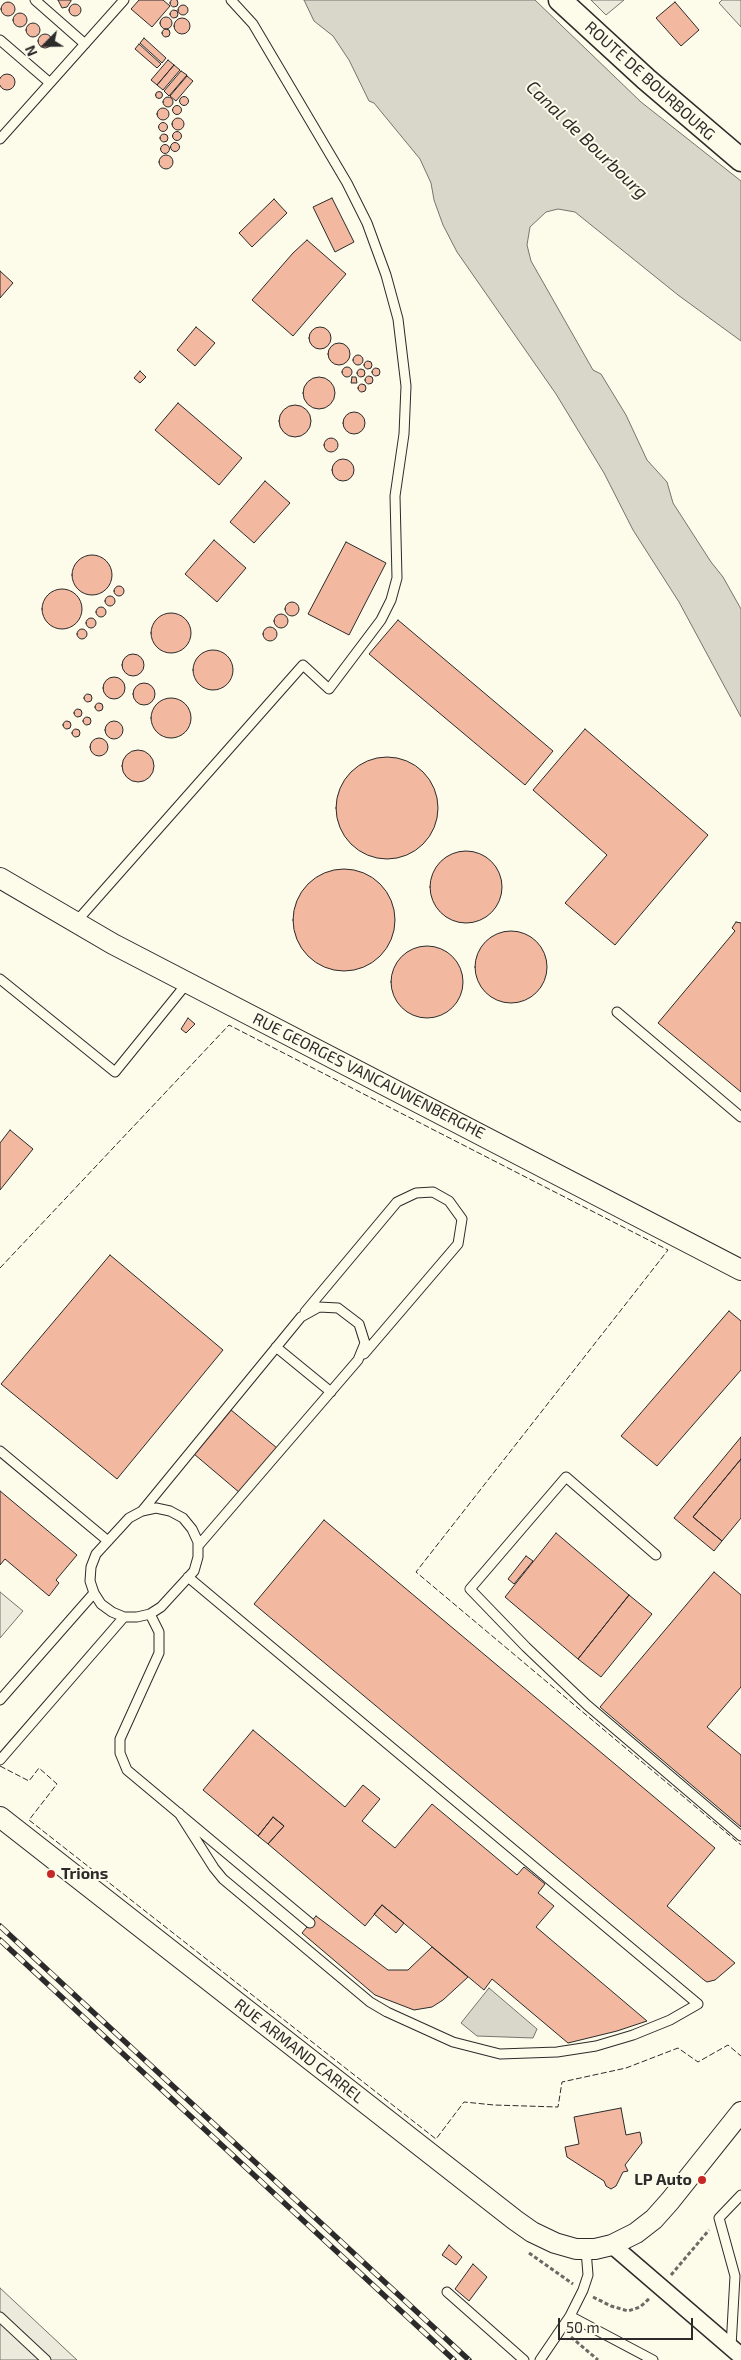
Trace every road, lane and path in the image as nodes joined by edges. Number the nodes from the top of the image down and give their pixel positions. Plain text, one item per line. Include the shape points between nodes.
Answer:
1 (35, 0) edge
2 (124, 0) edge
3 (231, 0) edge
4 (560, 0) edge
5 (0, 40) edge
6 (85, 44) junction
7 (50, 83) junction
8 (1, 136) edge
9 (741, 160) edge
10 (0, 878) edge
11 (75, 923) junction
12 (0, 979) edge
13 (188, 982) junction
14 (617, 1012) dead end
15 (741, 1117) edge
16 (741, 1270) edge
17 (301, 1317) junction
18 (276, 1347) junction
19 (358, 1360) junction
20 (331, 1392) junction
21 (0, 1451) edge
22 (142, 1511) junction
23 (108, 1541) junction
24 (198, 1546) junction
25 (656, 1555) dead end
26 (188, 1577) junction
27 (94, 1593) junction
28 (150, 1614) junction
29 (124, 1617) junction
30 (0, 1700) edge
31 (0, 1760) edge
32 (179, 1813) junction
33 (0, 1817) edge
34 (741, 1836) edge
35 (310, 1923) dead end
36 (741, 2112) edge
37 (741, 2196) edge
38 (612, 2245) junction
39 (586, 2250) junction
40 (447, 2292) dead end
41 (570, 2316) junction
42 (0, 2317) edge
43 (561, 2329) junction
44 (736, 2352) edge
45 (46, 2360) edge
46 (524, 2360) edge
47 (540, 2360) edge
48 (598, 2360) edge
49 (653, 2360) edge

1 - 6 lane
2 - 6 lane
3 - 11 lane via 252,24 347,183 367,223 386,276 401,336 406,386 395,496 397,578 391,600 380,620 329,689 303,665
4 - 9 main road, ROUTE DE BOURBOURG
5 - 7 lane
6 - 7 lane
7 - 8 lane
10 - 11 street, RUE GEORGES VANCAUWENBERGHE
11 - 13 street, RUE GEORGES VANCAUWENBERGHE
12 - 13 lane via 115,1072
13 - 16 street, RUE GEORGES VANCAUWENBERGHE
14 - 15 lane
17 - 18 lane
17 - 19 lane via 319,1307 338,1308 359,1324 365,1343
17 - 19 lane via 397,1202 416,1194 433,1192 449,1201 462,1219 458,1244
18 - 20 lane
18 - 22 lane
19 - 20 lane
20 - 24 lane
21 - 23 lane
22 - 23 lane via 129,1518
22 - 24 lane via 156,1508 183,1518 192,1529
23 - 27 lane via 96,1554 91,1568 90,1581
24 - 26 lane via 196,1564
25 - 34 lane via 566,1477 470,1589 587,1705
26 - 28 lane via 161,1607
26 - 32 lane via 698,2004 633,2035 576,2050 512,2055 453,2042 386,2012 362,1996 223,1878
27 - 29 lane via 101,1604
27 - 30 lane
28 - 29 lane via 138,1618
28 - 32 lane via 159,1632 159,1653 120,1740 120,1753 127,1770
29 - 31 lane
32 - 35 lane
33 - 39 street, RUE ARMAND CARREL via 524,2226 555,2243
36 - 38 street, RUE ARMAND CARREL via 654,2219
37 - 44 lane via 719,2218 735,2285
38 - 39 street, RUE ARMAND CARREL
38 - 44 street
39 - 41 lane via 588,2275
40 - 46 lane
41 - 43 lane
41 - 49 lane
42 - 45 lane
43 - 47 lane
43 - 48 path

